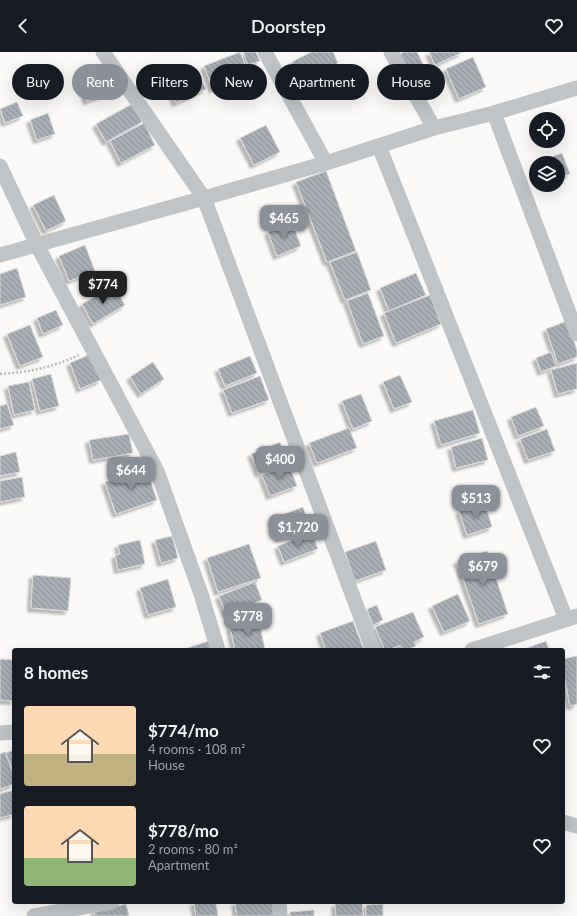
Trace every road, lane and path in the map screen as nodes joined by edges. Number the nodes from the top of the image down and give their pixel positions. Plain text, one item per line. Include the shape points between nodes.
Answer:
1 (103, 52) edge
2 (265, 52) edge
3 (390, 52) edge
4 (577, 88) edge
5 (494, 113) junction
6 (434, 128) junction
7 (378, 146) junction
8 (326, 163) junction
9 (0, 166) edge
10 (204, 198) junction
11 (37, 245) junction
12 (0, 255) edge
13 (577, 334) edge
14 (92, 349) junction
15 (0, 374) edge
16 (572, 618) edge
17 (217, 648) edge
18 (372, 648) edge
19 (478, 648) edge
20 (12, 732) edge
21 (0, 733) edge
22 (565, 823) edge
23 (577, 826) edge
24 (101, 904) edge
25 (279, 904) edge
26 (34, 916) edge
27 (280, 916) edge

1 - 10 street
2 - 8 street
3 - 6 street
4 - 5 street
5 - 6 street
5 - 13 street
6 - 7 street
7 - 8 street
7 - 16 street
8 - 10 street
9 - 11 street
10 - 11 street
10 - 18 street
11 - 12 street
11 - 14 street
14 - 15 path via 60,364 26,373
14 - 17 street via 157,471
16 - 19 street
20 - 21 street
22 - 23 street
24 - 26 street
25 - 27 street

